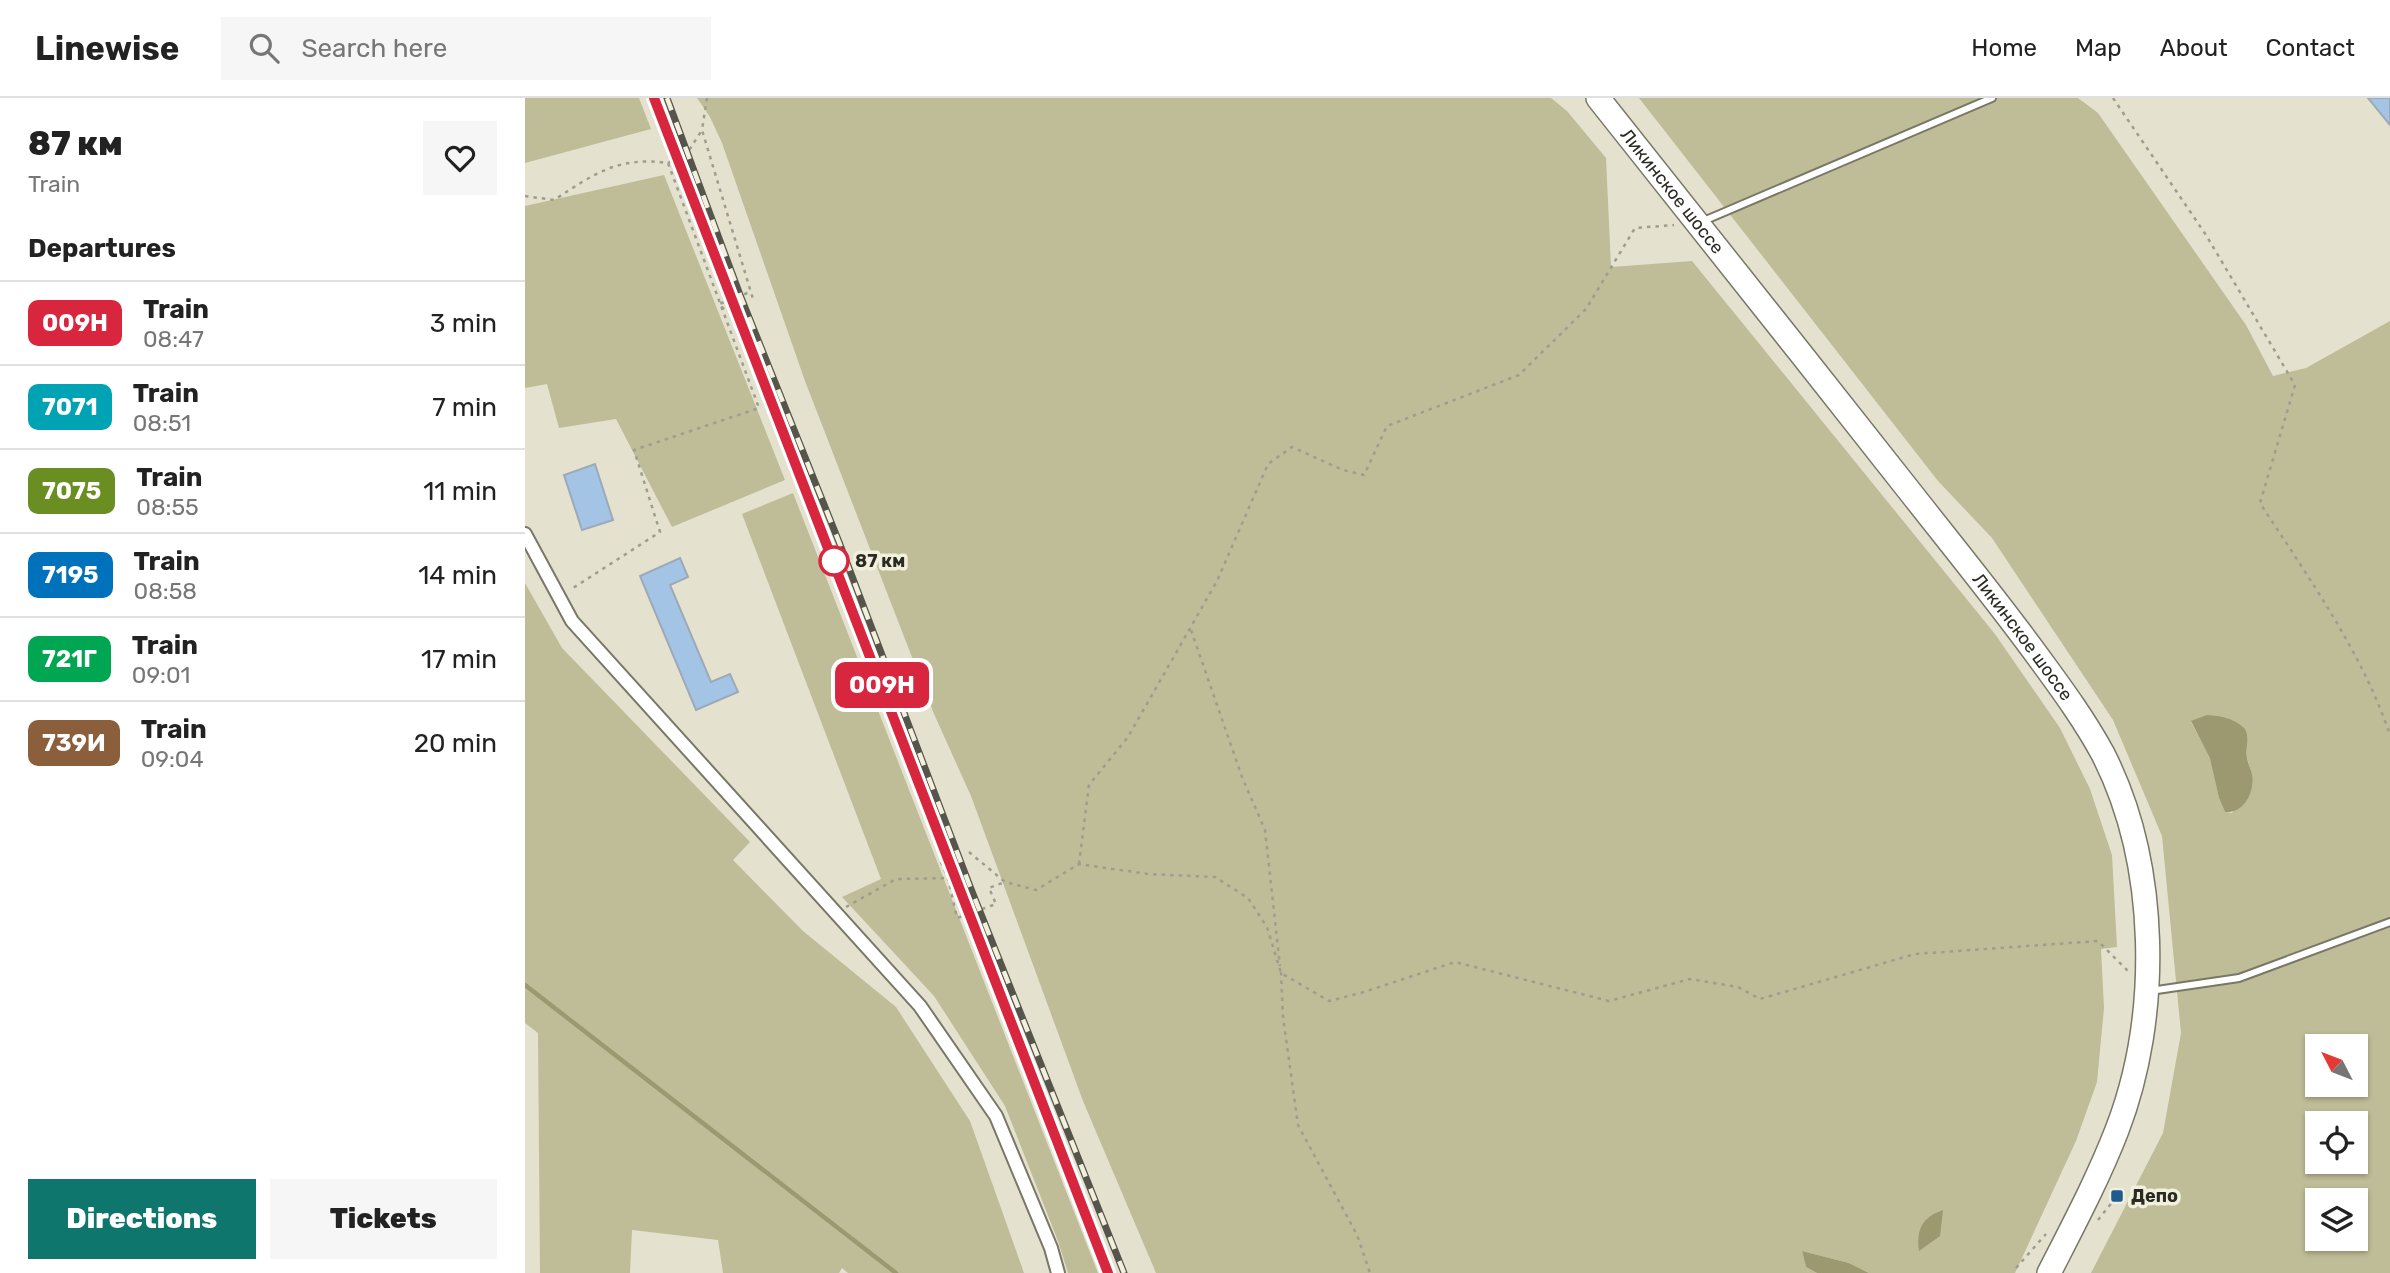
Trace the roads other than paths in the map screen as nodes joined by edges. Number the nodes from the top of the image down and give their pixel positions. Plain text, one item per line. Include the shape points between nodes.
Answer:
1 (1598, 98) edge
2 (1992, 98) edge
3 (1697, 223) junction
4 (525, 534) edge
5 (2390, 922) edge
6 (2148, 992) junction
7 (1058, 1273) edge
8 (2049, 1273) edge

1 - 3 highway, Ликинское шоссе
2 - 3 lane
3 - 6 highway, Ликинское шоссе via 2001,607 2080,714 2120,794 2134,835 2145,908
4 - 7 street via 572,621 920,1006 996,1116
5 - 6 lane via 2239,978
6 - 8 highway, Ликинское шоссе via 2138,1059 2118,1129

